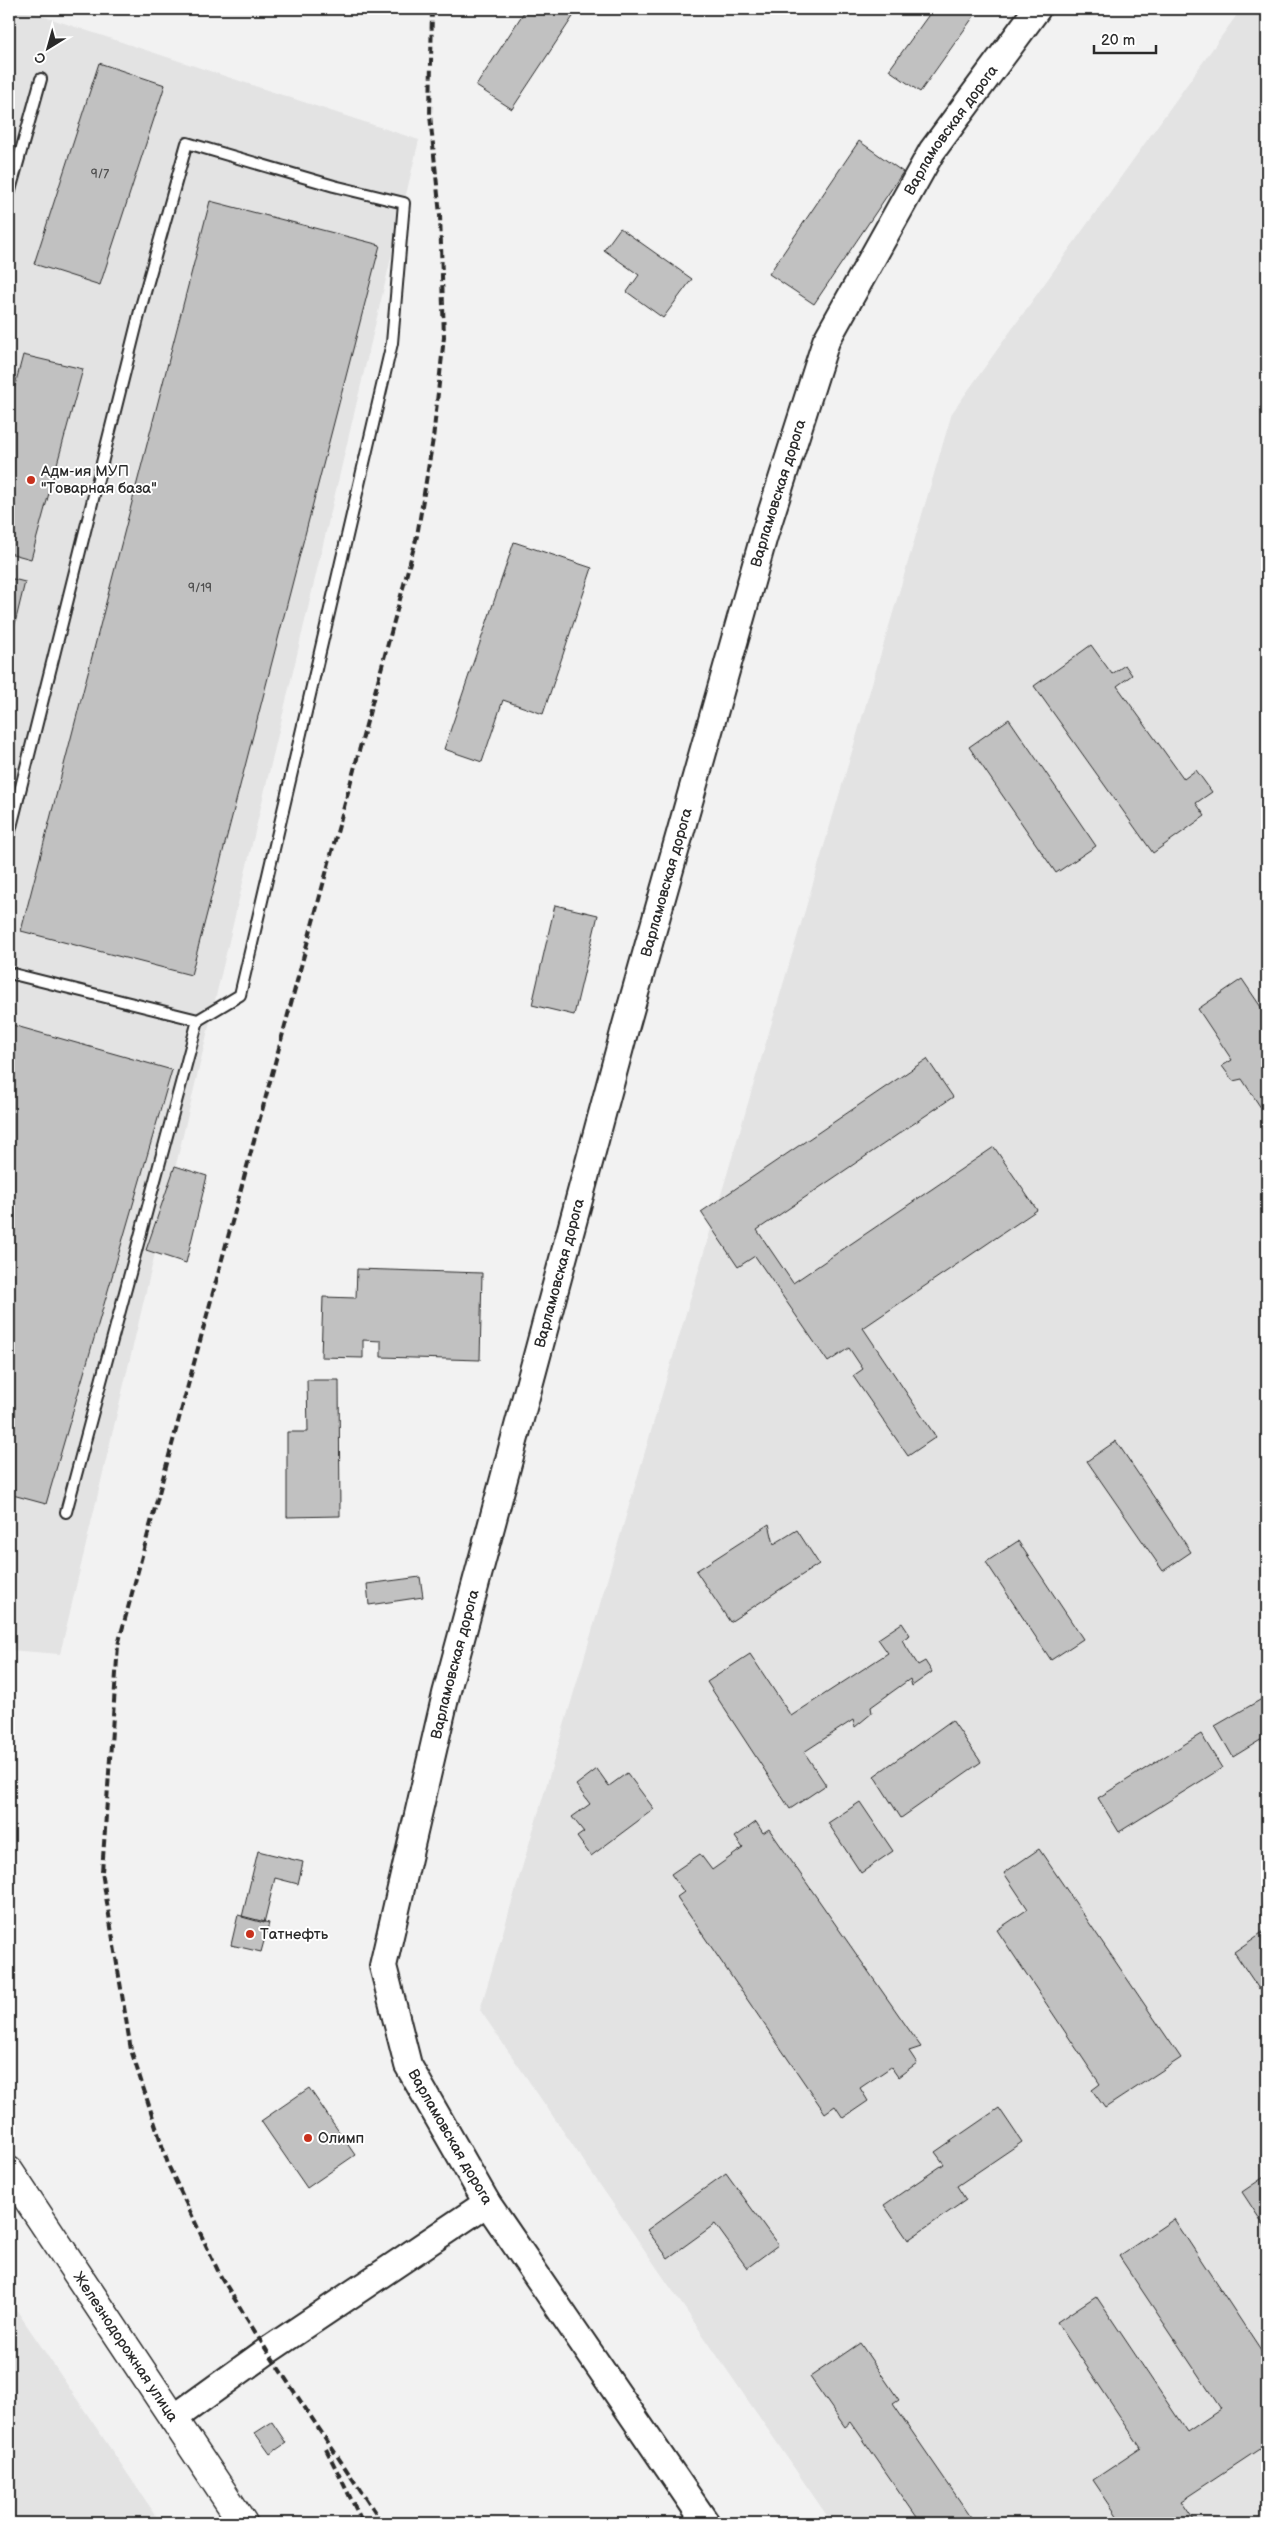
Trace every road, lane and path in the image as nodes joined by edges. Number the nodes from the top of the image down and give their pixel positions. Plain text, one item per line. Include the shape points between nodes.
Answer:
1 (1037, 9) edge
2 (41, 80) dead end
3 (9, 194) edge
4 (9, 835) edge
5 (9, 973) edge
6 (198, 1020) junction
7 (66, 1512) dead end
8 (9, 2171) edge
9 (487, 2203) junction
10 (173, 2419) junction
11 (698, 2517) edge
12 (243, 2523) edge

1 - 9 street, Варламовская дорога via 932,150 826,341 764,536 626,1025 446,1694 382,1966 408,2065
2 - 3 lane
4 - 6 lane via 142,303 187,143 334,186 404,202 392,343 240,995
5 - 6 lane
6 - 7 lane
8 - 10 main road, Железнодорожная улица
9 - 10 street via 266,2351
9 - 11 street, Варламовская дорога
10 - 12 main road, Железнодорожная улица

